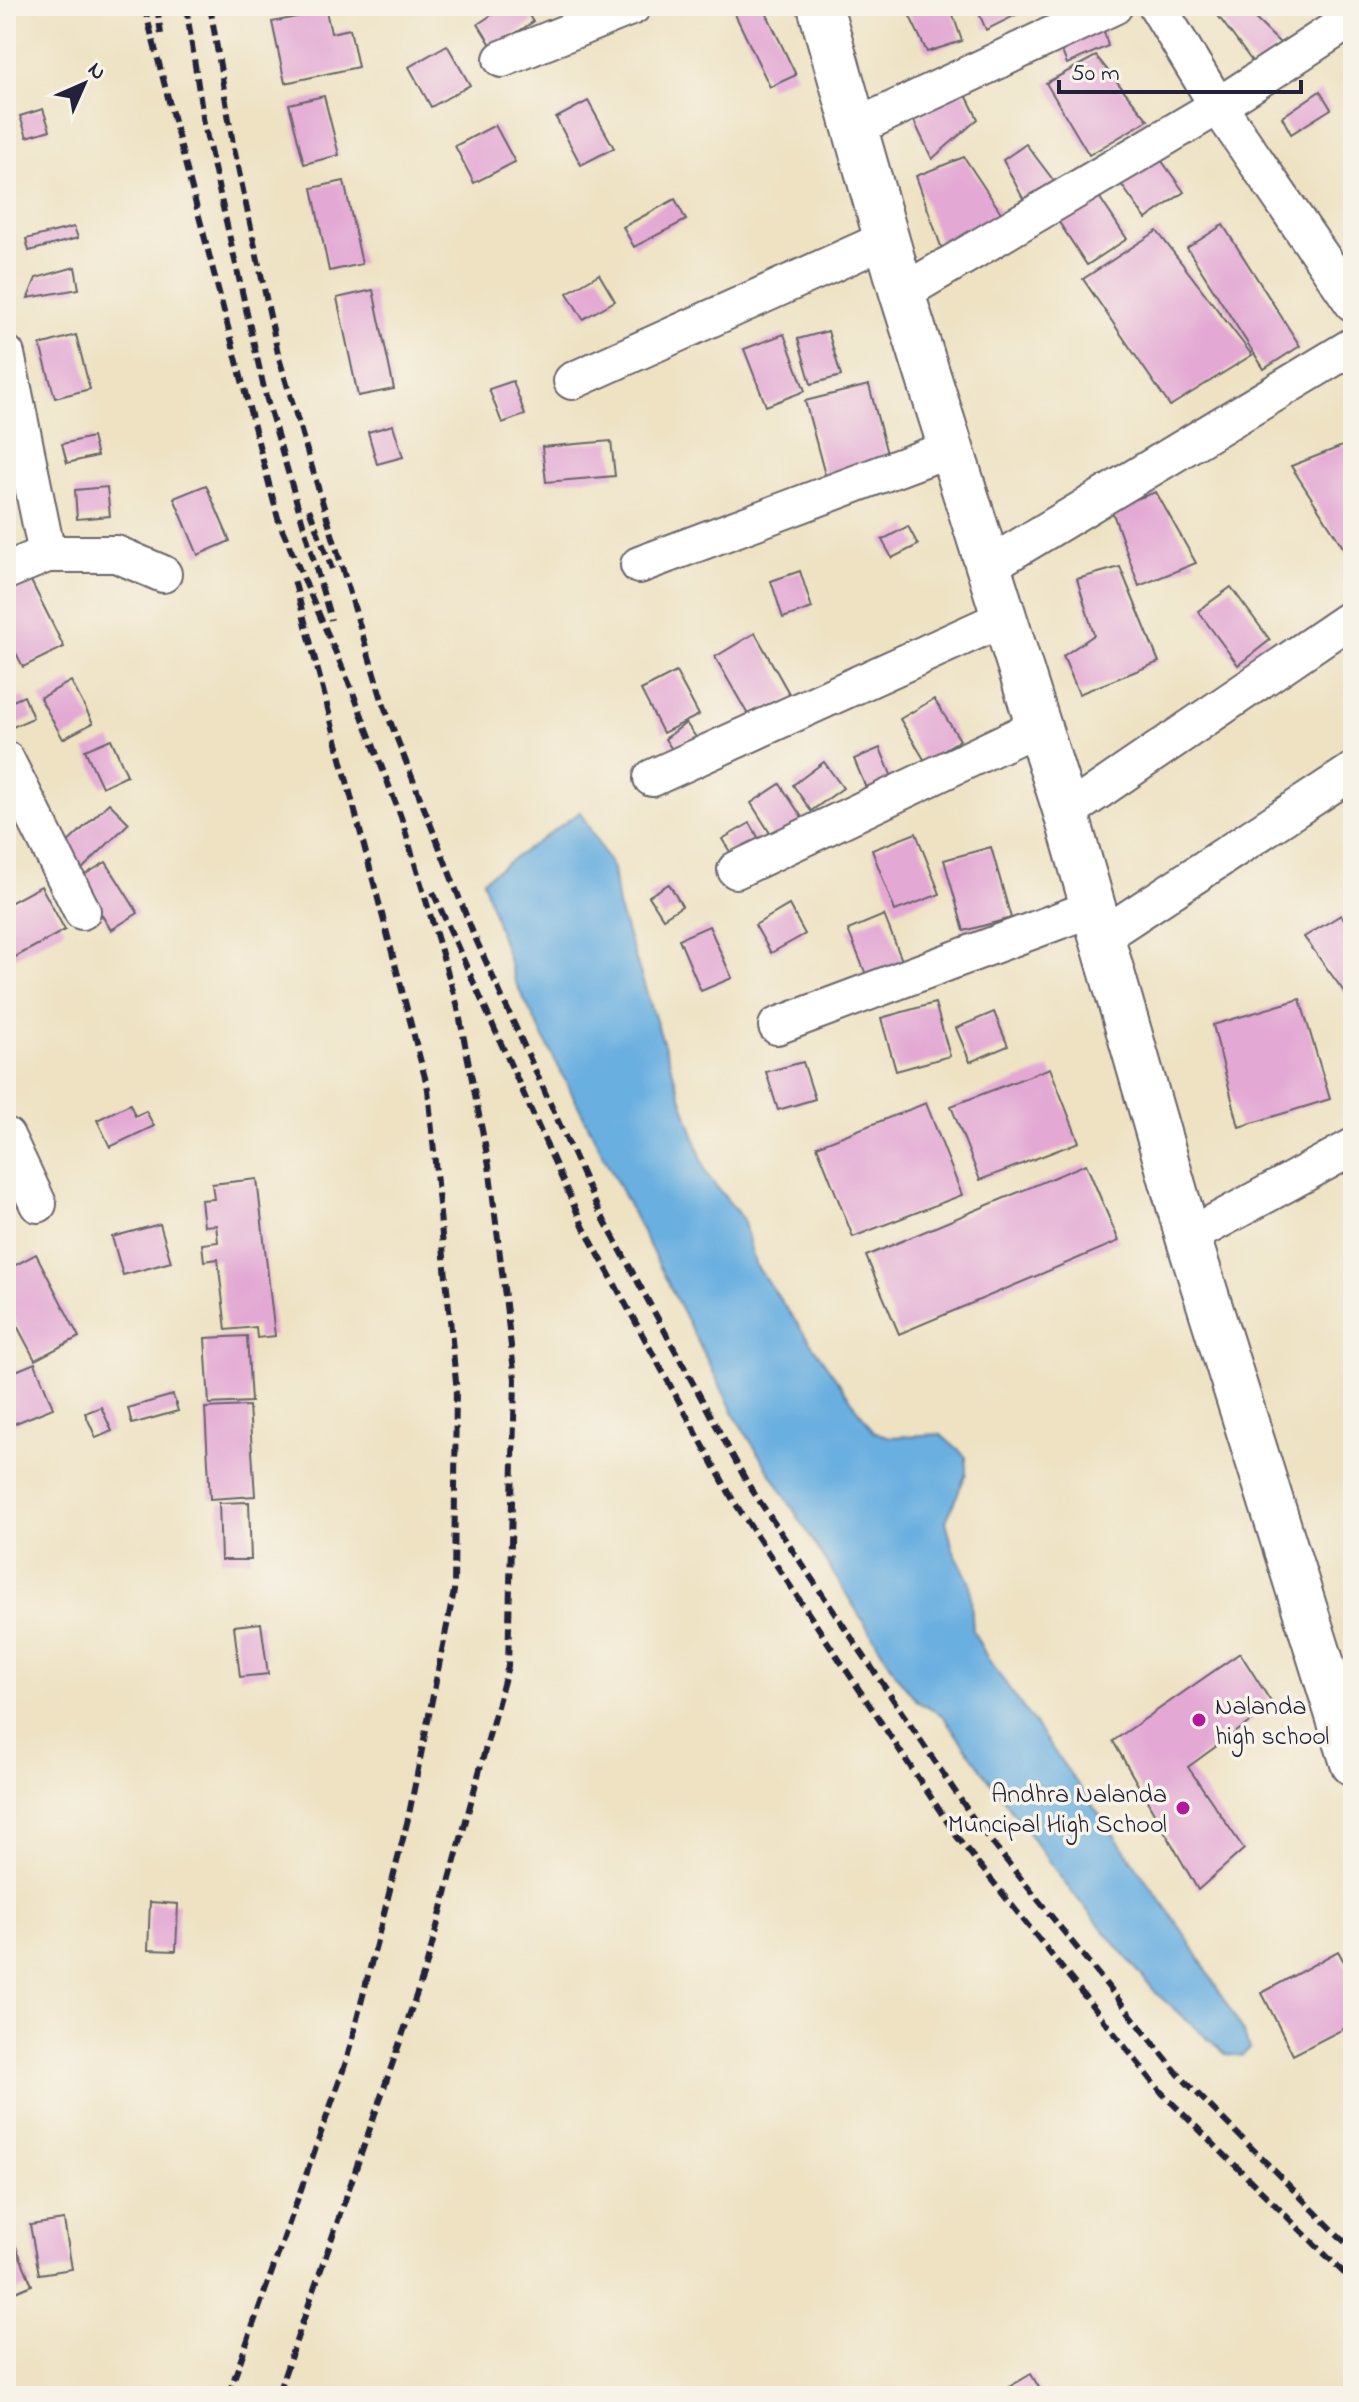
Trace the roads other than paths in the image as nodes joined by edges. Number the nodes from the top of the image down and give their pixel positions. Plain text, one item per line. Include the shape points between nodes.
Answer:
1 (633, 6) edge
2 (820, 6) edge
3 (1114, 6) edge
4 (1157, 6) edge
5 (1353, 18) edge
6 (502, 59) dead end
7 (1218, 106) junction
8 (854, 128) junction
9 (887, 239) junction
10 (902, 293) junction
11 (1353, 303) edge
12 (1353, 346) edge
13 (6, 354) edge
14 (572, 381) dead end
15 (951, 448) junction
16 (47, 554) junction
17 (639, 565) dead end
18 (988, 566) junction
19 (6, 571) edge
20 (163, 574) dead end
21 (1353, 617) edge
22 (1004, 618) junction
23 (1039, 726) junction
24 (6, 760) edge
25 (1353, 771) edge
26 (652, 778) dead end
27 (1066, 813) junction
28 (736, 870) dead end
29 (82, 911) dead end
30 (1097, 923) junction
31 (777, 1026) dead end
32 (6, 1136) edge
33 (1353, 1147) edge
34 (38, 1204) dead end
35 (1188, 1237) junction
36 (1350, 1743) edge

1 - 6 street
2 - 8 street
3 - 8 street
4 - 7 street
5 - 7 street
7 - 10 street
7 - 11 street
8 - 9 street
9 - 10 street
9 - 14 street
10 - 15 street
12 - 18 street
13 - 16 street
15 - 17 street
15 - 18 street
16 - 19 street
16 - 20 street via 116,554
18 - 22 street
21 - 27 street
22 - 23 street
22 - 26 street
23 - 27 street
23 - 28 street
24 - 29 street
25 - 30 street
27 - 30 street
30 - 31 street
30 - 35 street
32 - 34 street
33 - 35 street
35 - 36 street

